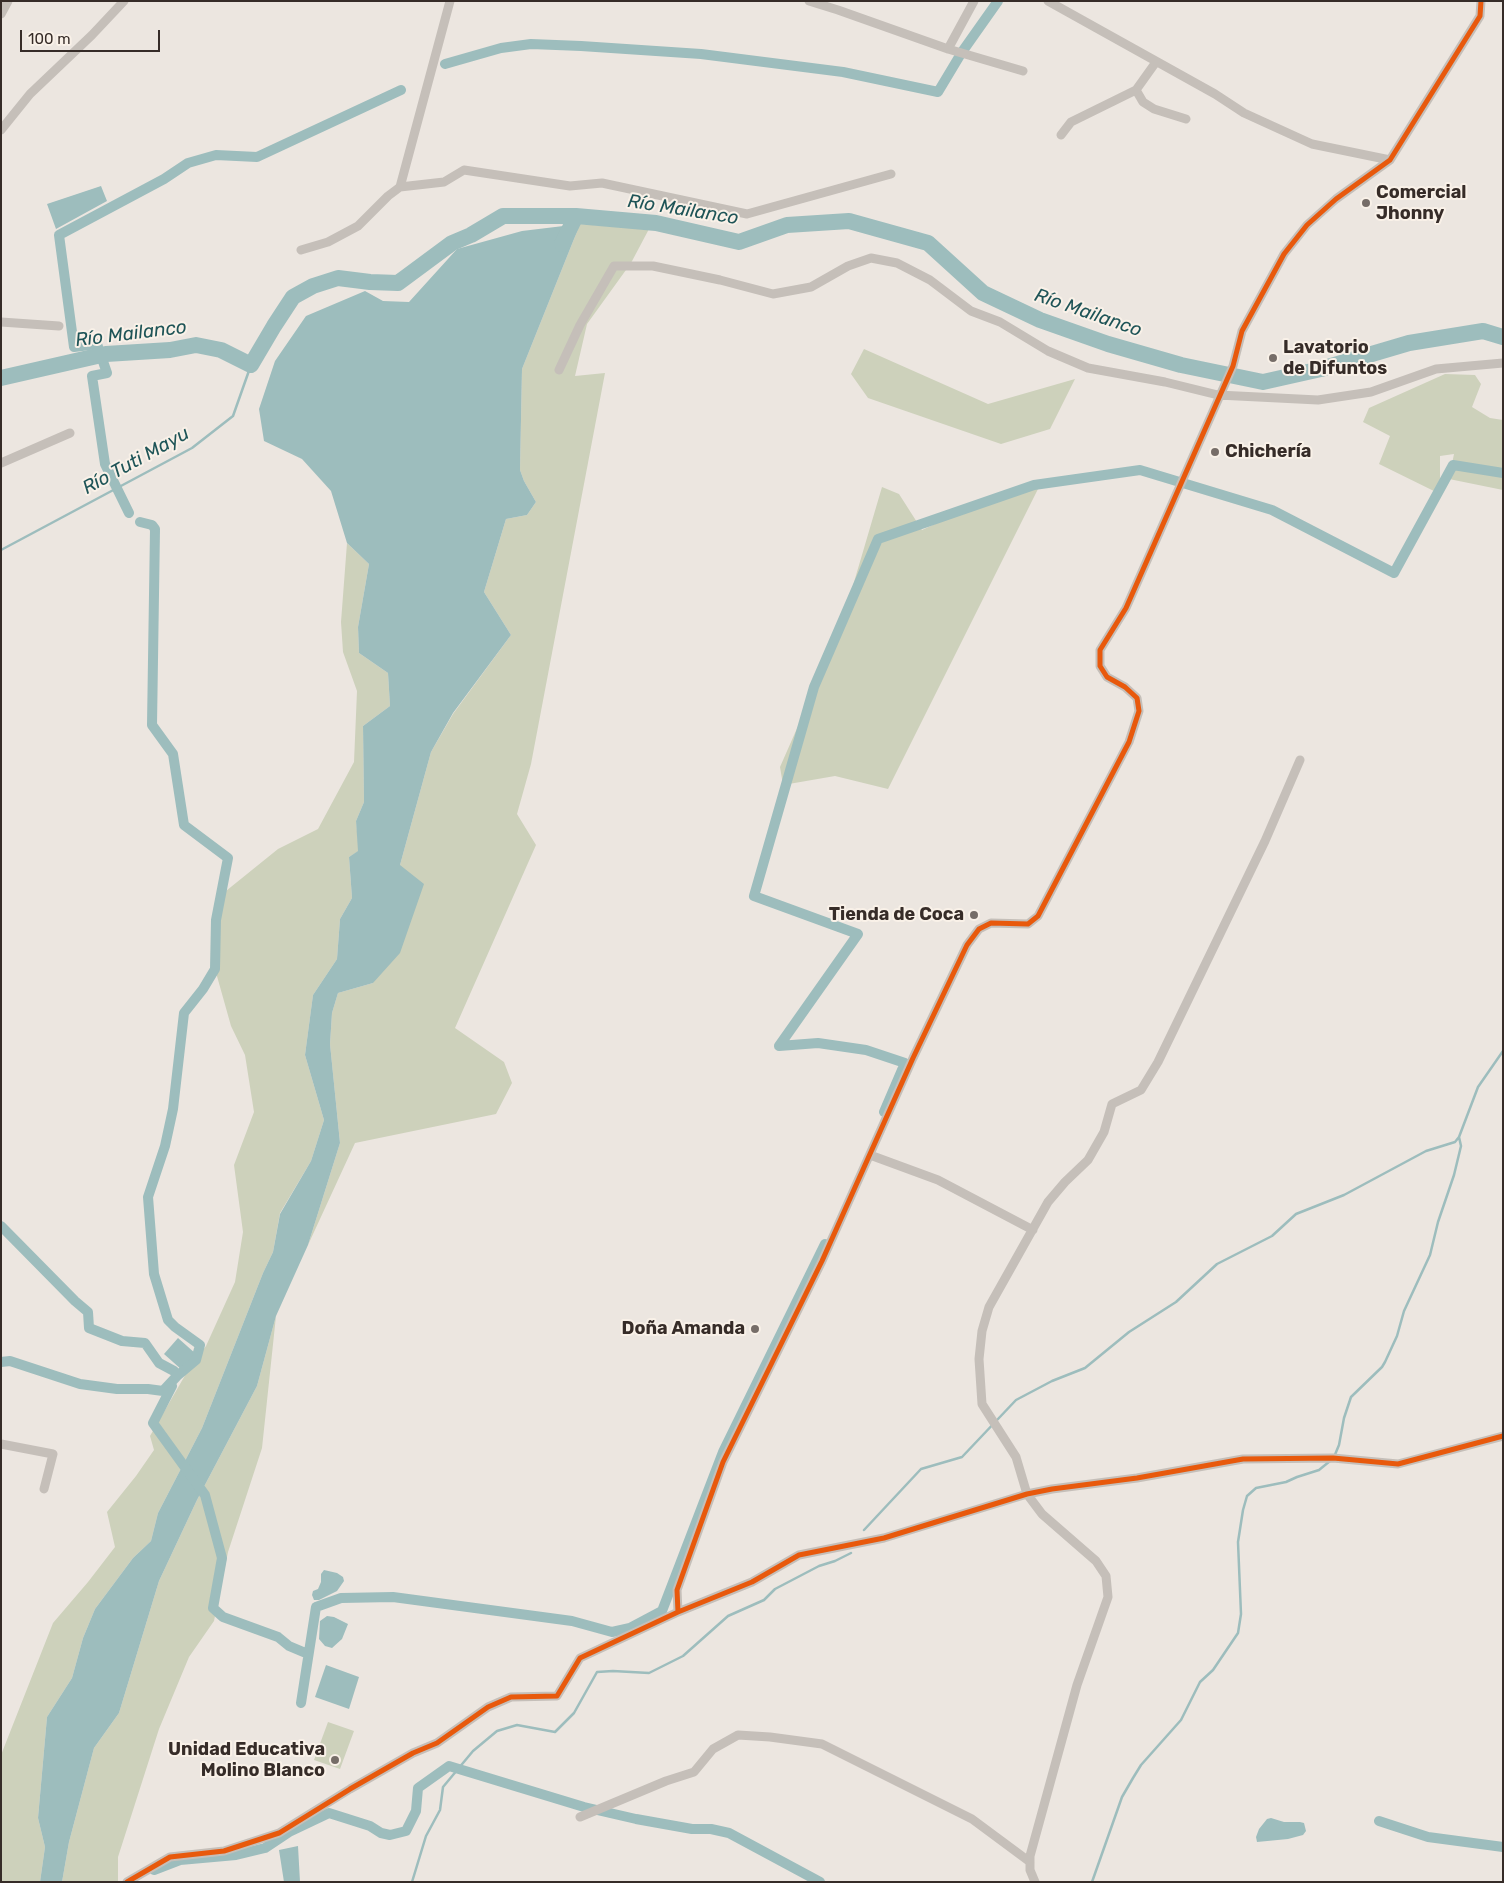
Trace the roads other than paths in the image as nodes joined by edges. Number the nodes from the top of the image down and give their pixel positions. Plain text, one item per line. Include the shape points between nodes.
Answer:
1 (8, 1) edge
2 (124, 1) edge
3 (450, 1) edge
4 (809, 1) edge
5 (974, 1) edge
6 (1048, 1) edge
7 (1481, 1) edge
8 (1, 14) edge
9 (948, 49) junction
10 (1156, 62) junction
11 (1023, 71) dead end
12 (1136, 90) junction
13 (1186, 119) dead end
14 (1, 130) edge
15 (1061, 135) dead end
16 (1390, 160) junction
17 (891, 174) dead end
18 (400, 187) junction
19 (301, 250) dead end
20 (1, 322) edge
21 (59, 326) dead end
22 (1503, 363) edge
23 (559, 370) dead end
24 (1218, 395) junction
25 (70, 434) dead end
26 (1, 463) edge
27 (1300, 760) dead end
28 (870, 1155) junction
29 (1033, 1230) junction
30 (1503, 1436) edge
31 (1, 1444) edge
32 (44, 1489) dead end
33 (1027, 1494) junction
34 (678, 1612) junction
35 (580, 1817) dead end
36 (1030, 1862) junction
37 (127, 1882) edge
38 (1035, 1882) edge

1 - 8 street
2 - 14 street via 30,94
3 - 18 street
4 - 9 street
5 - 9 street
6 - 10 street
7 - 16 street via 1480,16
9 - 11 street
10 - 12 street
10 - 16 street via 1244,113 1312,144
12 - 13 street via 1143,102 1154,109
12 - 15 street via 1071,122
16 - 24 street via 1336,198 1307,225 1290,247 1242,331 1232,366
17 - 18 street via 747,214 602,183 570,186 464,170 444,182
18 - 19 street via 358,226 328,242
20 - 21 street
22 - 24 street via 1436,369 1371,392 1318,400
23 - 24 street via 614,266 652,266 773,294 811,286 871,258 897,263 930,280 971,311 1000,322 1048,351 1088,368
24 - 28 street via 1126,608 1100,650 1100,666 1108,677 1137,698 1139,711 1129,742 1038,916 1028,924 991,923 979,930 968,945
25 - 26 street
27 - 29 street via 1266,841 1158,1062 1141,1090 1112,1104 1104,1132 1088,1160 1048,1202
28 - 29 street via 938,1180
28 - 34 street via 723,1462 677,1590
29 - 33 street via 989,1308 978,1360 982,1404 1016,1457
30 - 33 street via 1398,1464 1333,1458 1243,1459
31 - 32 street via 53,1454
33 - 34 street via 884,1538 799,1555 752,1582
33 - 36 street via 1042,1514 1096,1561 1106,1576 1108,1597 1077,1685
34 - 37 street via 580,1658 557,1696 511,1697 488,1707 437,1743 384,1769 280,1833 224,1851 170,1857
35 - 36 street via 694,1772 713,1749 738,1735 770,1737 822,1744 972,1819
36 - 38 street

